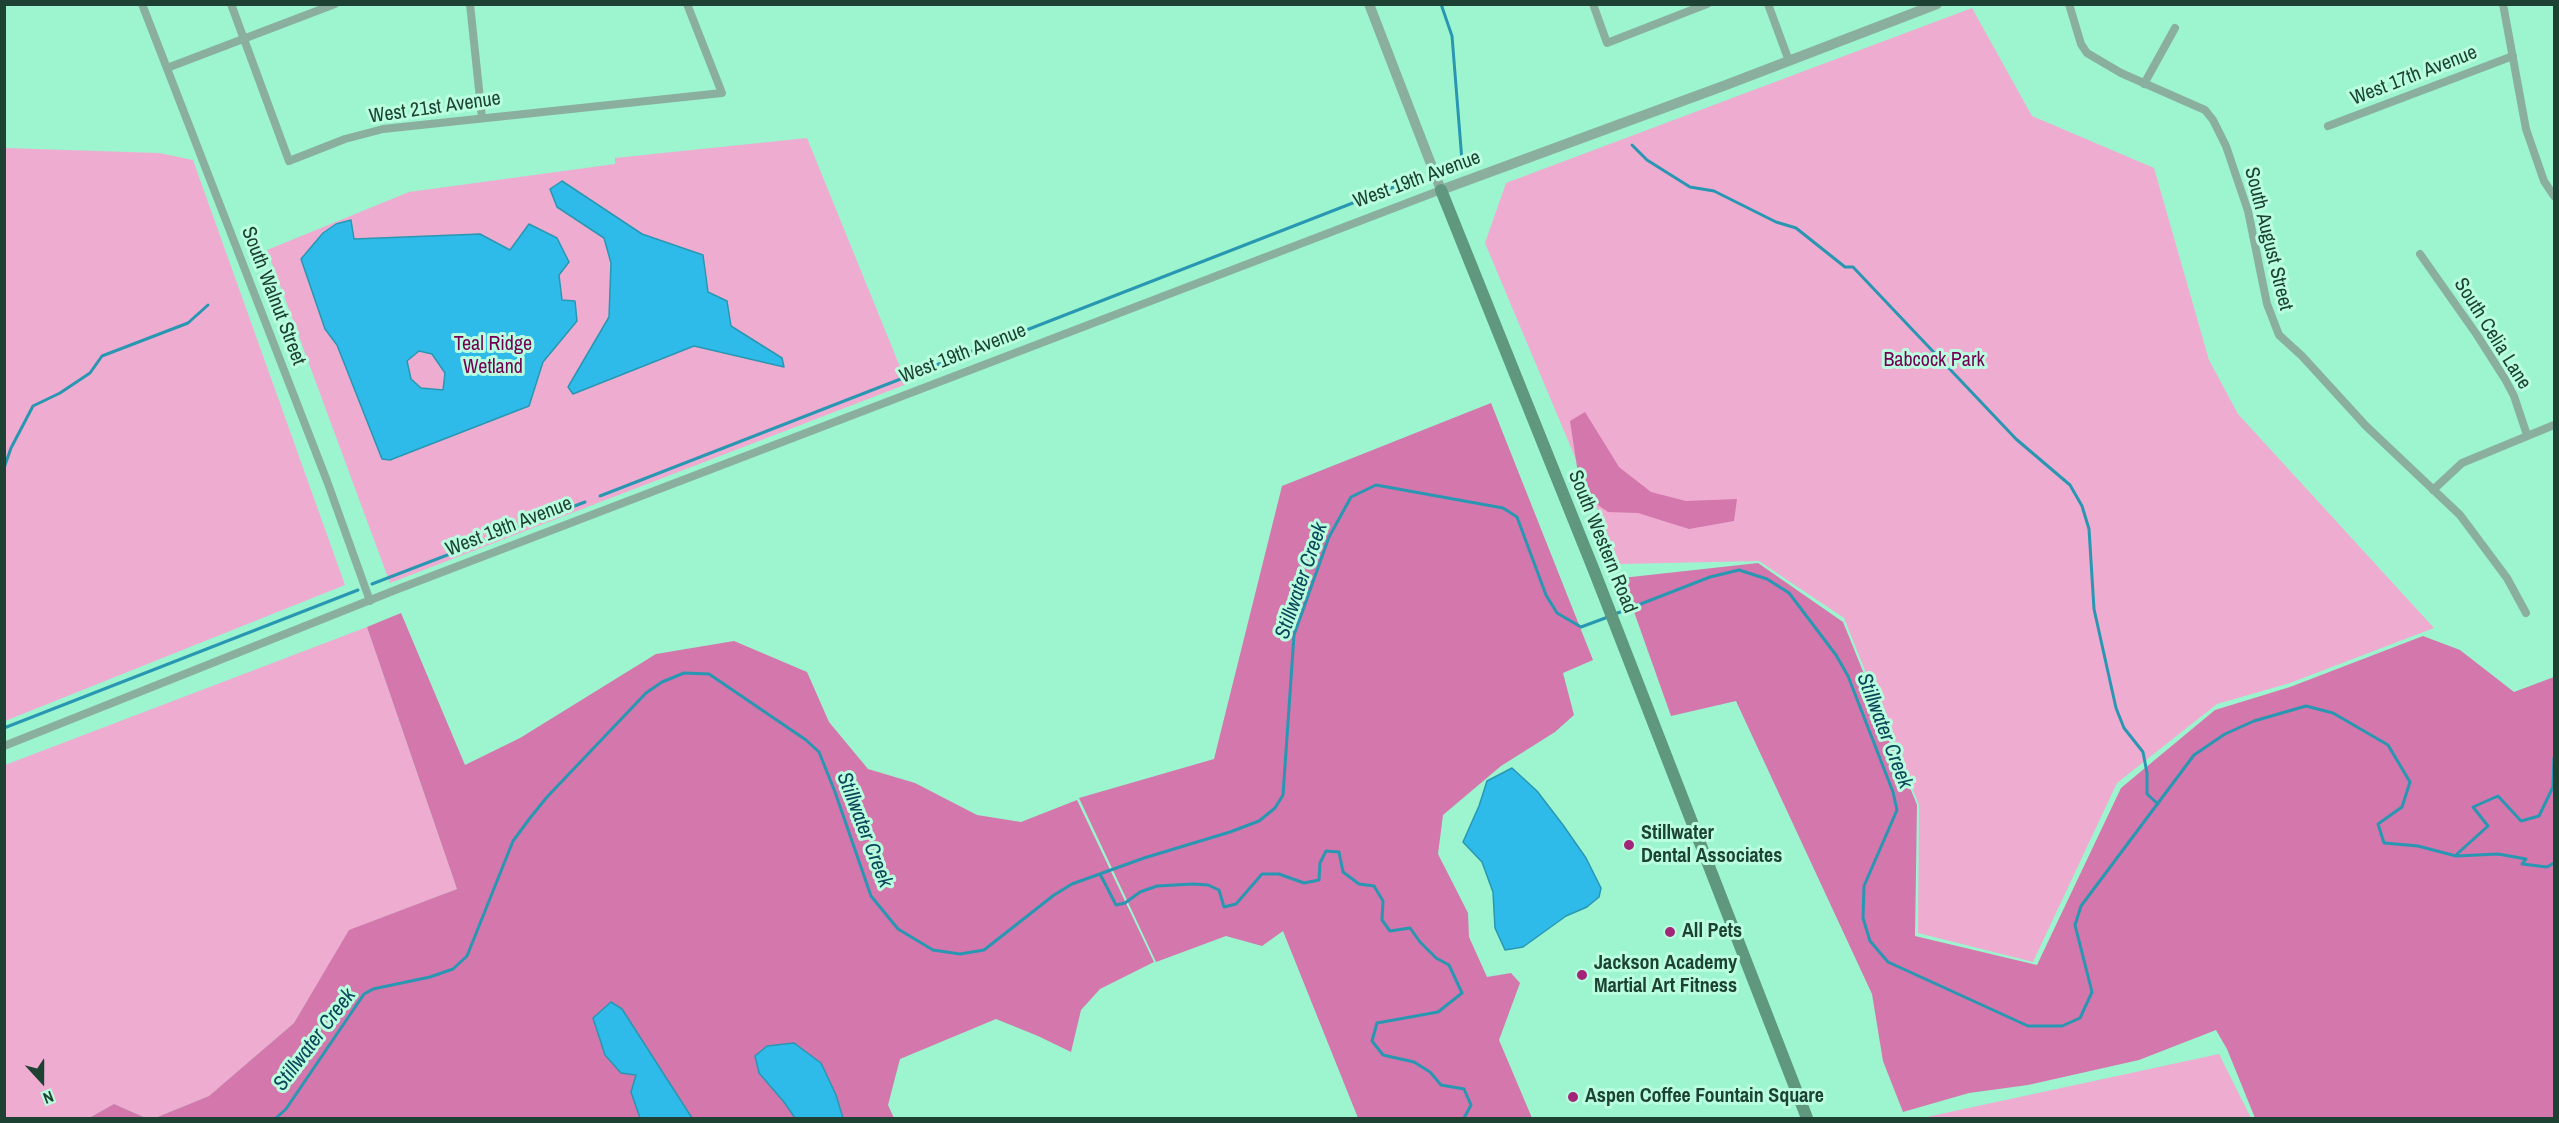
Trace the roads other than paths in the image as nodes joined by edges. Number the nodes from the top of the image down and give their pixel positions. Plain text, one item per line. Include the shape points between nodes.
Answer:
1 (142, 4) edge
2 (231, 4) edge
3 (335, 4) edge
4 (470, 4) edge
5 (687, 4) edge
6 (1369, 4) edge
7 (1593, 4) edge
8 (1707, 4) edge
9 (1768, 4) edge
10 (1937, 4) edge
11 (2069, 4) edge
12 (2503, 4) edge
13 (2175, 28) dead end
14 (244, 38) junction
15 (2513, 56) junction
16 (1789, 61) junction
17 (167, 68) junction
18 (2144, 84) junction
19 (482, 118) junction
20 (2328, 126) dead end
21 (1441, 190) junction
22 (2554, 196) edge
23 (2420, 254) dead end
24 (2554, 425) edge
25 (2527, 435) junction
26 (2433, 490) junction
27 (370, 601) junction
28 (2526, 613) dead end
29 (4, 746) edge
30 (1807, 1119) edge

1 - 17 street, South Walnut Street
2 - 14 street
3 - 14 street
4 - 19 street
5 - 19 street, West 21st Avenue via 722,93
6 - 21 street, South Western Road
7 - 8 street via 1607,43
9 - 16 street
10 - 16 street, West 19th Avenue
11 - 18 street, South August Street via 2087,53
12 - 15 street
13 - 18 street
14 - 17 street
14 - 19 street, West 21st Avenue via 289,161 382,129
15 - 20 street, West 17th Avenue
15 - 22 street via 2526,129 2544,181
16 - 21 street, West 19th Avenue
17 - 27 street, South Walnut Street
18 - 26 street, South August Street via 2205,110 2213,120 2248,211 2267,304 2279,335
21 - 27 street, West 19th Avenue
21 - 30 main road, South Western Road
23 - 25 street, South Celia Lane via 2505,379
24 - 25 street
25 - 26 street via 2462,463
26 - 28 street, South August Street via 2460,515
27 - 29 street, West 19th Avenue

